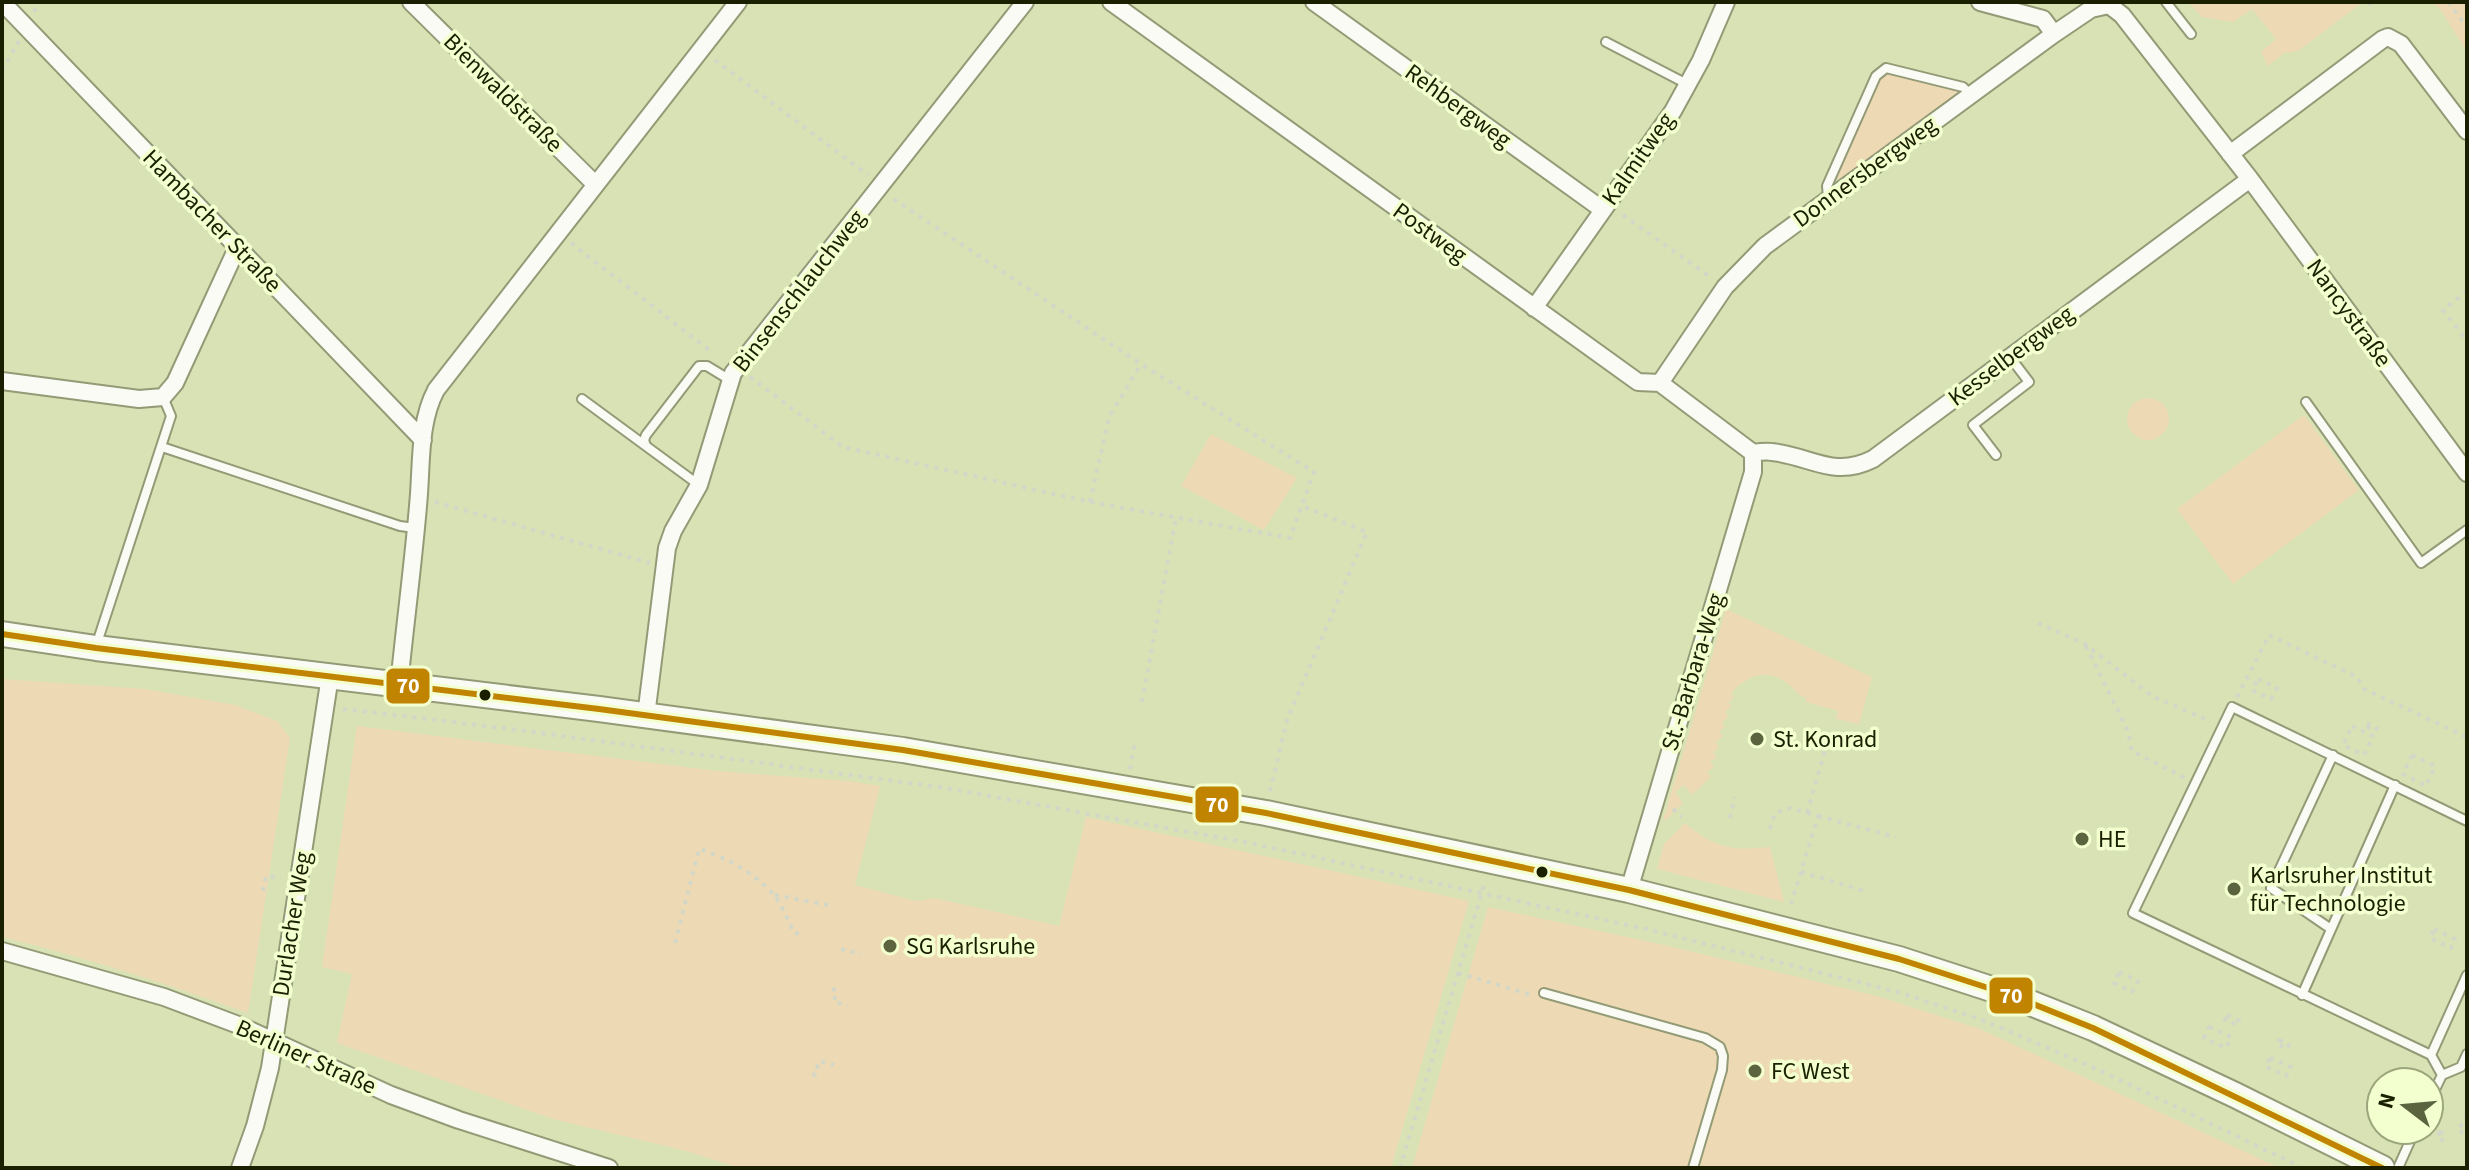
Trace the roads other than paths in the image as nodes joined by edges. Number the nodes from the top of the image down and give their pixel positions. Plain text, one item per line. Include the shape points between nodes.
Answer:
1 (2, 2) edge
2 (411, 2) edge
3 (738, 2) edge
4 (1025, 2) edge
5 (1111, 2) edge
6 (1314, 2) edge
7 (1726, 2) edge
8 (1980, 2) edge
9 (2166, 2) edge
10 (2110, 3) edge
11 (2054, 34) junction
12 (2191, 34) dead end
13 (1606, 42) dead end
14 (1688, 85) junction
15 (1970, 94) junction
16 (2467, 131) edge
17 (2230, 154) junction
18 (2250, 179) junction
19 (595, 184) junction
20 (1828, 199) junction
21 (1605, 207) junction
22 (237, 248) junction
23 (1534, 308) junction
24 (2010, 357) junction
25 (734, 374) junction
26 (1660, 383) junction
27 (3, 384) edge
28 (163, 397) junction
29 (582, 399) dead end
30 (2306, 402) dead end
31 (423, 440) junction
32 (646, 446) junction
33 (162, 447) junction
34 (1753, 453) junction
35 (1996, 455) dead end
36 (2467, 473) edge
37 (699, 485) junction
38 (416, 528) junction
39 (2467, 530) edge
40 (2, 634) edge
41 (96, 648) junction
42 (330, 676) junction
43 (399, 685) junction
44 (646, 716) junction
45 (2333, 755) junction
46 (2395, 785) junction
47 (2467, 821) edge
48 (1629, 890) junction
49 (2331, 929) junction
50 (2, 951) edge
51 (2467, 975) edge
52 (1544, 993) road end
53 (2302, 995) junction
54 (274, 1041) junction
55 (2467, 1054) edge
56 (2431, 1055) junction
57 (2437, 1066) edge
58 (2445, 1074) edge
59 (2408, 1146) edge
60 (240, 1168) edge
61 (609, 1168) edge
62 (1693, 1168) edge
63 (2382, 1168) edge
64 (2398, 1168) edge

1 - 22 street, Hambacher Straße
2 - 19 street, Bienwaldstraße
3 - 19 street
4 - 25 street, Binsenschlauchweg
5 - 23 street, Postweg
6 - 21 street, Rehbergweg
7 - 14 street, Kalmitweg
8 - 11 street via 2043,19
9 - 12 lane
10 - 11 street, Donnersbergweg
10 - 17 street, Nancystraße
11 - 15 street, Donnersbergweg
13 - 14 lane
14 - 21 street, Kalmitweg
15 - 20 street, Donnersbergweg
15 - 20 lane via 1963,87 1886,68 1876,76 1827,186
16 - 17 street via 2401,44 2388,37
17 - 18 street, Nancystraße
18 - 24 street, Kesselbergweg
18 - 36 street, Nancystraße
19 - 31 street via 436,390
20 - 26 street, Donnersbergweg via 1765,246 1725,287
21 - 23 street, Kalmitweg
22 - 28 street via 175,383
22 - 31 street, Hambacher Straße
23 - 26 street, Postweg via 1638,382
24 - 34 street, Kesselbergweg via 1859,466 1826,467 1773,452
24 - 35 lane via 2029,382 1973,425
25 - 32 lane via 699,366 646,435
25 - 37 street, Binsenschlauchweg
26 - 34 street, Postweg
27 - 28 street
28 - 33 lane via 171,416
29 - 32 lane
30 - 39 lane via 2421,563
31 - 38 street
32 - 37 lane
33 - 38 lane
33 - 41 lane
34 - 48 street, St.-Barbara-Weg via 1753,472
37 - 44 street, Binsenschlauchweg via 673,531 664,566
38 - 43 street
40 - 41 main road
41 - 42 main road
42 - 43 main road
42 - 54 street, Durlacher Weg
43 - 44 main road
44 - 48 main road via 1127,787
45 - 46 lane
45 - 49 lane via 2271,888
45 - 53 lane via 2232,707 2133,913
46 - 47 lane
46 - 49 lane
48 - 63 main road via 1899,959 2013,996 2121,1041
49 - 53 lane
50 - 54 street, Berliner Straße via 164,997
51 - 56 lane
52 - 62 lane via 1705,1038 1720,1047 1722,1070
53 - 56 lane
54 - 60 street, Durlacher Weg via 261,1106
54 - 61 street, Berliner Straße via 391,1095
55 - 58 lane via 2461,1067
56 - 57 lane
59 - 64 lane

